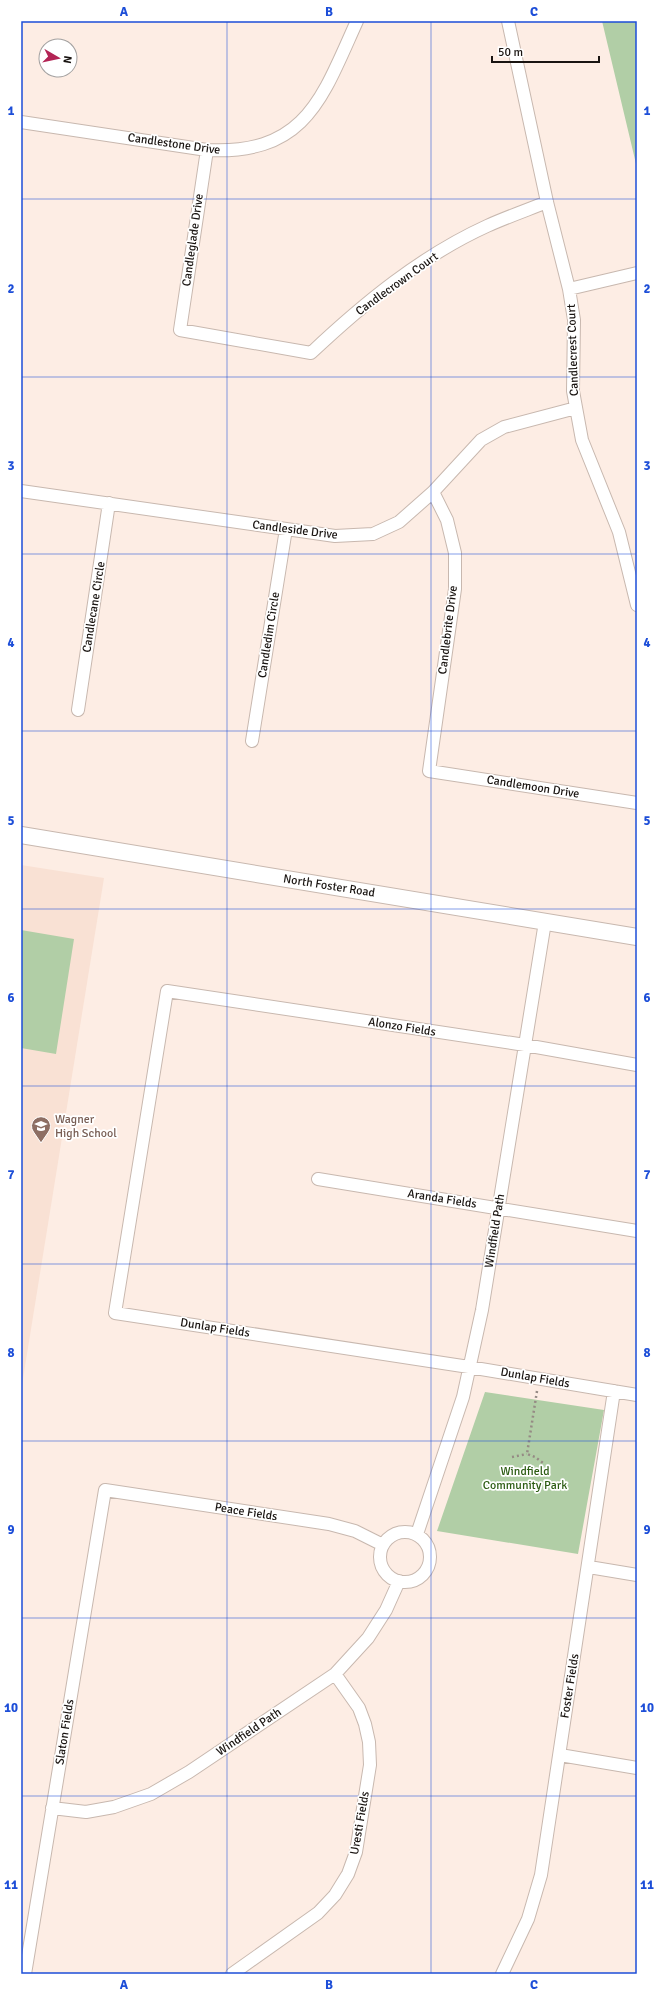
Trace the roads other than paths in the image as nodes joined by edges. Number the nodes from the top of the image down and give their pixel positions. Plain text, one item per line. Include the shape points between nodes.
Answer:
1 (357, 21) edge
2 (508, 21) edge
3 (21, 122) edge
4 (207, 150) junction
5 (547, 202) junction
6 (637, 273) edge
7 (569, 289) junction
8 (180, 330) joint
9 (576, 408) junction
10 (21, 491) edge
11 (433, 492) junction
12 (109, 503) junction
13 (286, 529) junction
14 (637, 605) edge
15 (78, 710) dead end
16 (252, 741) dead end
17 (429, 771) joint
18 (637, 803) edge
19 (21, 835) edge
20 (545, 922) junction
21 (637, 937) edge
22 (167, 991) joint
23 (525, 1045) junction
24 (637, 1065) edge
25 (318, 1179) dead end
26 (499, 1208) junction
27 (637, 1231) edge
28 (468, 1367) junction
29 (614, 1391) junction
30 (637, 1395) edge
31 (105, 1490) joint
32 (416, 1534) junction
33 (383, 1545) junction
34 (589, 1567) junction
35 (637, 1575) edge
36 (398, 1581) junction
37 (335, 1674) junction
38 (560, 1755) junction
39 (637, 1768) edge
40 (52, 1808) junction
41 (25, 1974) edge
42 (232, 1974) edge
43 (502, 1974) edge

1 - 4 street, Candlestone Drive via 327,87 314,108 298,125 278,138 256,147 232,151
2 - 5 street, Candlecrest Court
3 - 4 street, Candlestone Drive
4 - 8 street, Candleglade Drive
5 - 7 street, Candlecrest Court
5 - 8 street, Candlecrown Court via 486,226 427,260 370,300 310,353
6 - 7 street
7 - 9 street, Candlecrest Court via 574,320 572,369
9 - 11 street, Candleside Drive via 504,427 481,440
9 - 14 street, Candlecrest Court via 582,440 619,532
10 - 12 street, Candleside Drive
11 - 13 street, Candleside Drive via 399,522 373,534 335,536
11 - 17 street, Candlebrite Drive via 447,520 453,546 455,589
12 - 13 street, Candleside Drive
12 - 15 street, Candlecane Circle
13 - 16 street, Candledim Circle
17 - 18 street, Candlemoon Drive
19 - 20 main road, North Foster Road
20 - 21 main road, North Foster Road
20 - 23 street, Windfield Path
22 - 23 street, Alonzo Fields
22 - 28 street, Dunlap Fields via 115,1313
23 - 24 street, Alonzo Fields
23 - 26 street, Windfield Path
25 - 26 street, Aranda Fields
26 - 27 street, Aranda Fields
26 - 28 street, Windfield Path via 482,1310
28 - 29 street, Dunlap Fields
28 - 32 street, Windfield Path via 463,1397
29 - 30 street, Dunlap Fields
29 - 34 street, Foster Fields
31 - 33 street, Peace Fields via 329,1524 355,1531
31 - 40 street, Slaton Fields
32 - 33 street via 398,1532 389,1537
32 - 36 street via 424,1539 429,1547 429,1566 417,1579 408,1582
33 - 36 street via 380,1554 384,1571
34 - 35 street
34 - 38 street, Foster Fields
36 - 37 street, Windfield Path via 386,1610 368,1638
37 - 40 street, Windfield Path via 189,1772 151,1794 114,1807 86,1812
37 - 42 street, Uresti Fields via 359,1708 369,1742 370,1765 356,1852 348,1874 335,1895 318,1913
38 - 39 street
38 - 43 street, Foster Fields via 540,1875 528,1919
40 - 41 street, Slaton Fields

